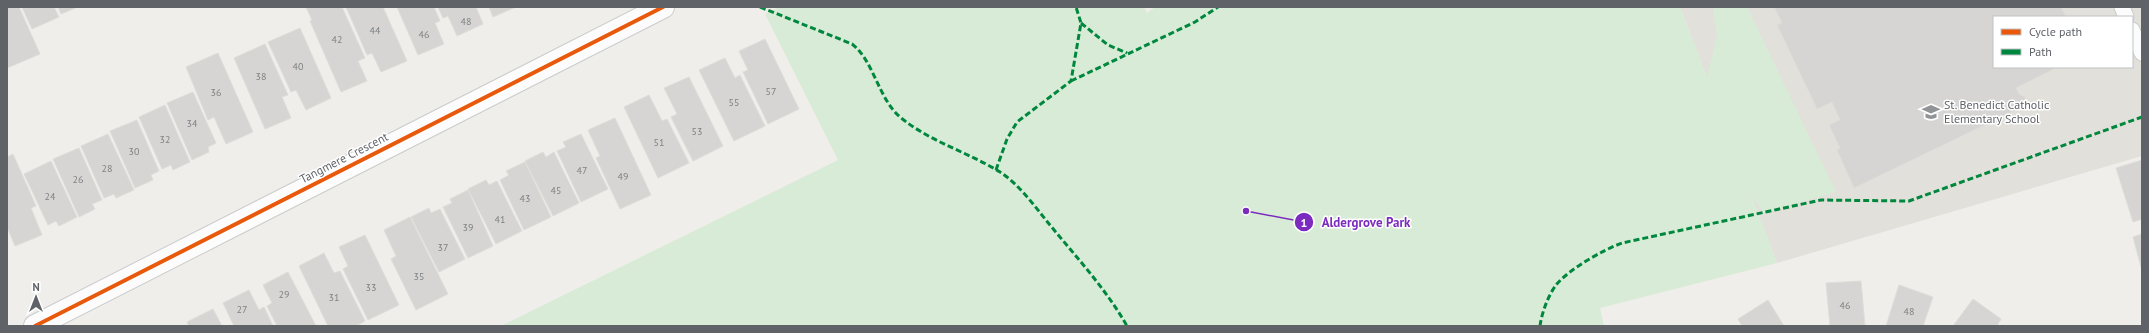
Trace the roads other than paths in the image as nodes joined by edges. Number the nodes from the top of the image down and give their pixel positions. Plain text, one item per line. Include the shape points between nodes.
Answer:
1 (663, 7) edge
2 (2133, 32) edge
3 (2142, 53) edge
4 (35, 326) edge

1 - 4 street, Tangmere Crescent
2 - 3 lane

